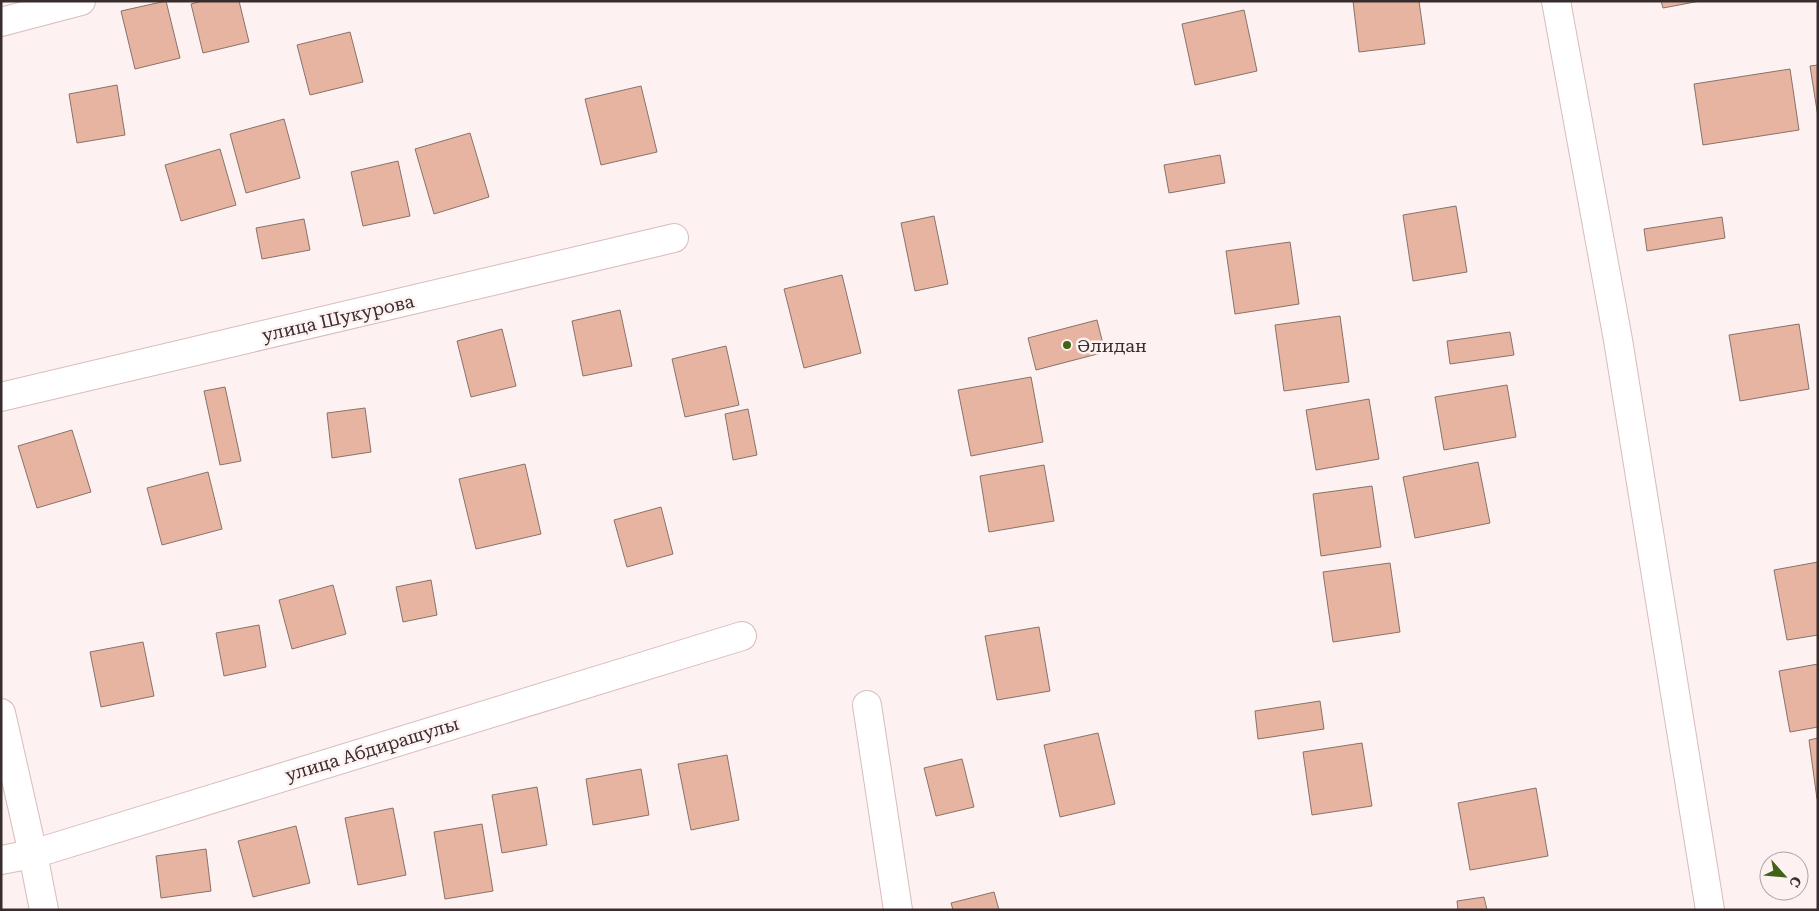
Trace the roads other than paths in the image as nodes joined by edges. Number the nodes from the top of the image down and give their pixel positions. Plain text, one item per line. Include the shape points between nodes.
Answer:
1 (81, 1) edge
2 (1556, 1) edge
3 (1, 22) edge
4 (674, 238) dead end
5 (1, 397) edge
6 (742, 636) dead end
7 (867, 705) dead end
8 (1, 713) edge
9 (33, 854) junction
10 (1, 860) edge
11 (44, 910) edge
12 (898, 910) edge
13 (1710, 910) edge

1 - 3 street
2 - 13 street via 1618,340
4 - 5 street, улица Шукурова
6 - 9 street, улица Абдирашулы
7 - 12 street
8 - 9 street
9 - 10 street, улица Абдирашулы
9 - 11 street

